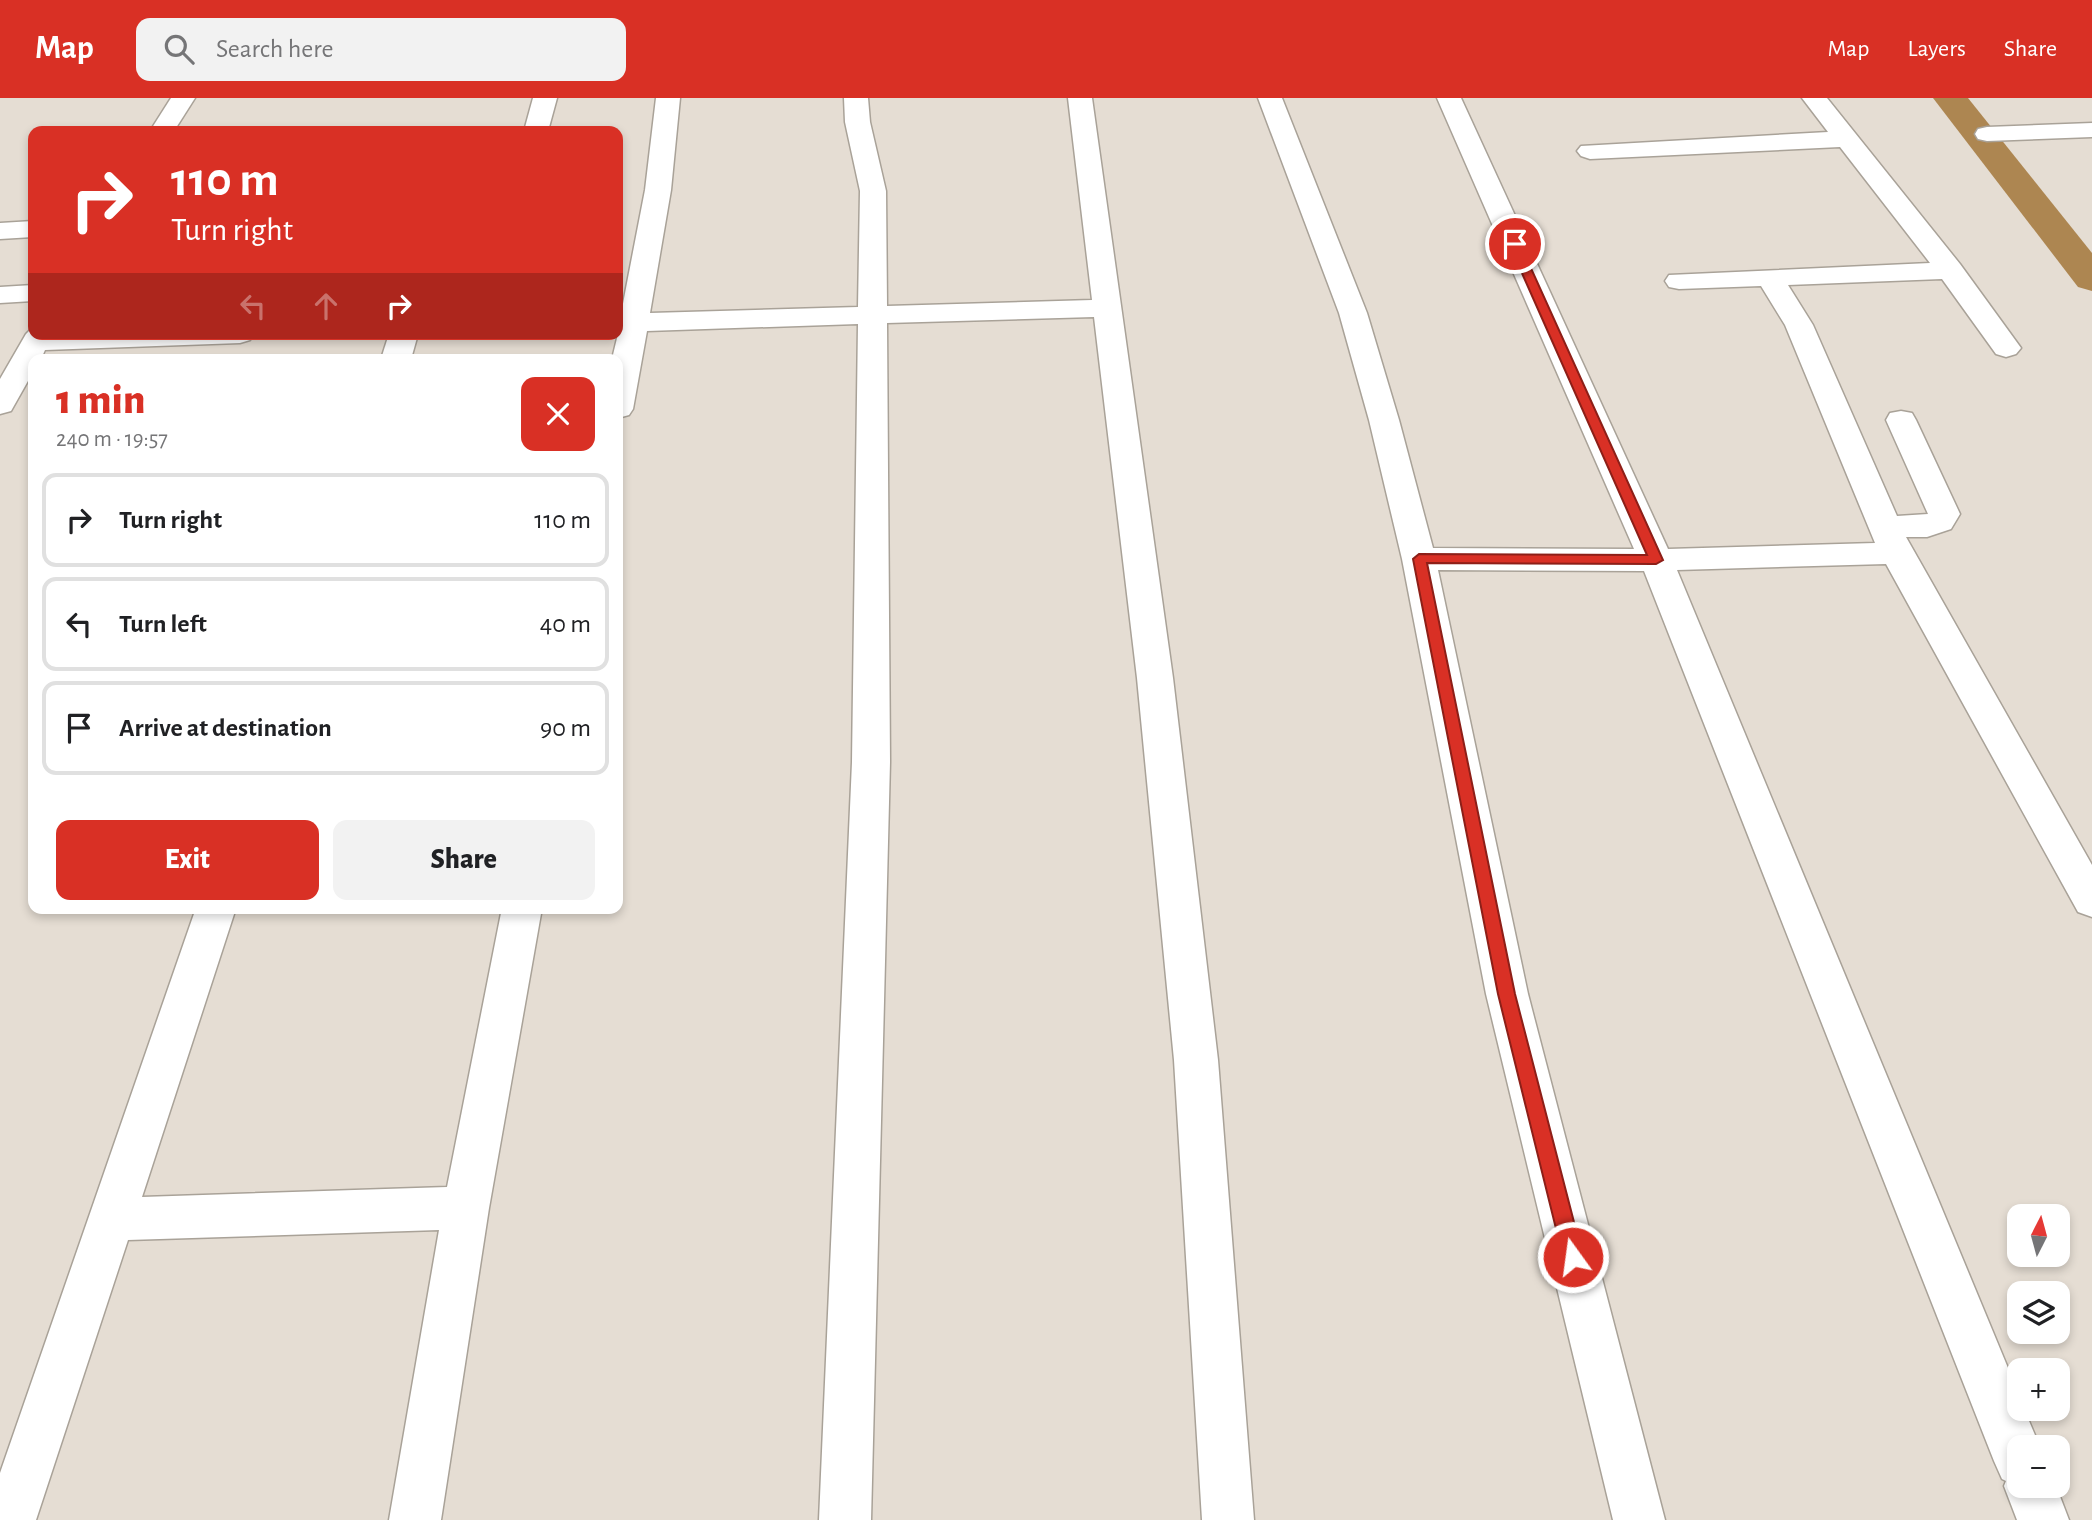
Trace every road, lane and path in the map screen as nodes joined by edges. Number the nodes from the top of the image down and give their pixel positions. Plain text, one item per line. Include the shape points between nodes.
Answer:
1 (183, 98) edge
2 (545, 98) edge
3 (668, 98) edge
4 (856, 98) edge
5 (1080, 98) edge
6 (1270, 98) edge
7 (1449, 98) edge
8 (1814, 98) edge
9 (165, 126) edge
10 (537, 126) edge
11 (2092, 130) edge
12 (1987, 134) dead end
13 (1847, 139) junction
14 (1590, 151) dead end
15 (28, 229) edge
16 (0, 231) edge
17 (1950, 270) junction
18 (1769, 277) junction
19 (1679, 281) dead end
20 (28, 293) edge
21 (0, 295) edge
22 (1108, 307) junction
23 (871, 314) junction
24 (626, 322) edge
25 (2006, 348) dead end
26 (623, 355) edge
27 (28, 356) edge
28 (0, 405) edge
29 (1901, 421) dead end
30 (1890, 540) junction
31 (1419, 559) junction
32 (1656, 560) junction
33 (2092, 901) edge
34 (214, 914) edge
35 (521, 914) edge
36 (466, 1208) junction
37 (112, 1219) junction
38 (2009, 1435) edge
39 (2034, 1498) edge
40 (10, 1520) edge
41 (415, 1520) edge
42 (845, 1520) edge
43 (1228, 1520) edge
44 (1639, 1520) edge
45 (2043, 1520) edge

1 - 9 street
2 - 10 street
3 - 24 street via 658,190
4 - 23 street via 857,130 873,191
5 - 22 street
6 - 31 street via 1353,313
7 - 32 street
8 - 13 street
11 - 12 street
13 - 14 street
13 - 17 street
15 - 16 street
17 - 18 street
17 - 25 street
18 - 19 street
18 - 30 street via 1799,325
20 - 21 street
22 - 23 street
22 - 43 street via 1155,678 1196,1060
23 - 24 street
23 - 42 street via 871,762
24 - 26 street
27 - 28 street
29 - 30 street via 1944,514 1939,522
30 - 32 street
30 - 33 street
31 - 32 street
31 - 44 street via 1507,994
32 - 38 street
34 - 37 street
35 - 36 street
36 - 37 street
36 - 41 street
37 - 40 street
39 - 45 street

